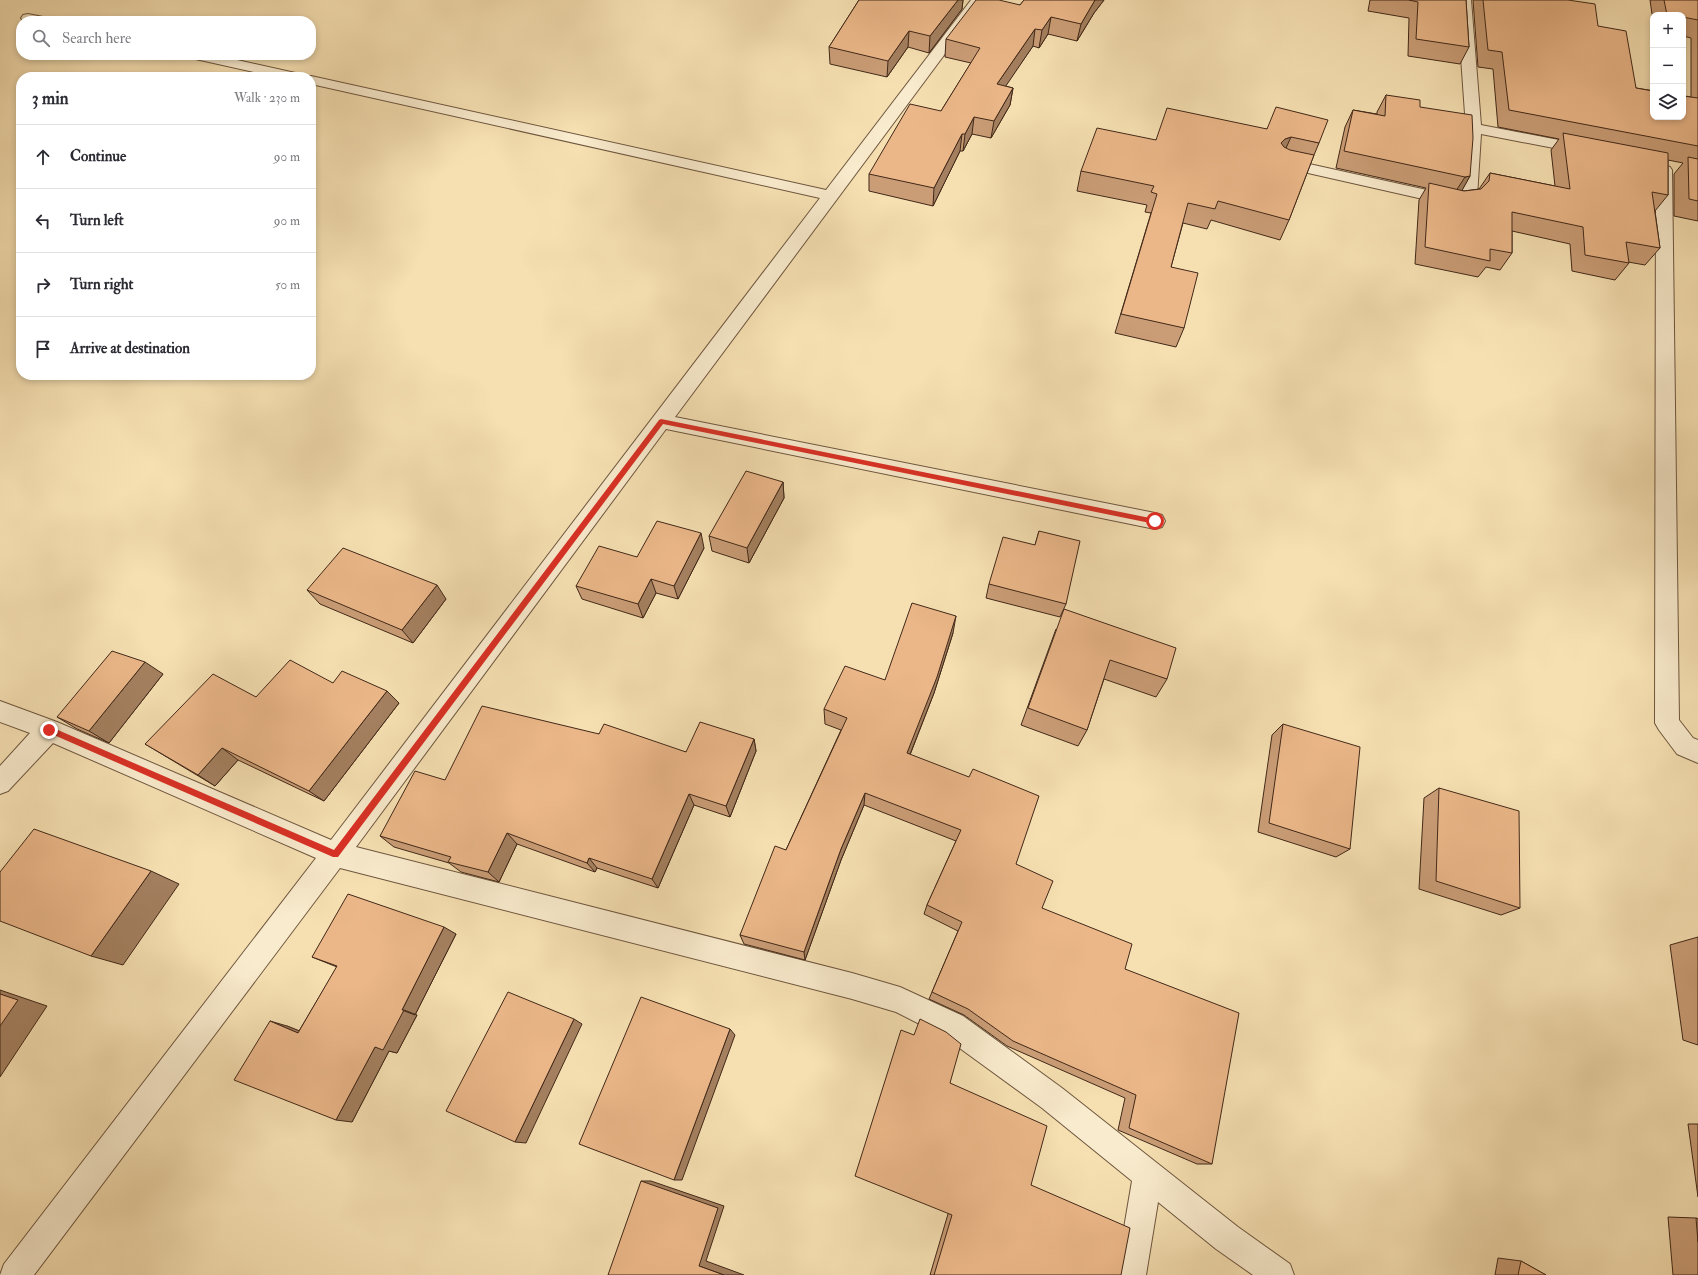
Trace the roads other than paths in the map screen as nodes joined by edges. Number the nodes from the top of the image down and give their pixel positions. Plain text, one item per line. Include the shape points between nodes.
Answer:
1 (978, 0) edge
2 (1464, 0) edge
3 (218, 60) edge
4 (272, 72) edge
5 (316, 81) edge
6 (1474, 128) junction
7 (1596, 151) edge
8 (1282, 163) edge
9 (1663, 165) edge
10 (831, 196) junction
11 (661, 422) junction
12 (1155, 521) dead end
13 (0, 711) edge
14 (49, 730) junction
15 (1698, 752) edge
16 (0, 783) edge
17 (335, 854) junction
18 (1148, 1176) junction
19 (15, 1275) edge
20 (1131, 1275) edge
21 (1279, 1275) edge

1 - 10 street
2 - 6 street
3 - 4 street
5 - 10 street
6 - 7 street
6 - 8 street via 1469,197 1464,200 1454,201
9 - 15 street via 1668,723 1685,746
10 - 11 street
11 - 12 street
11 - 17 street
13 - 14 street
14 - 16 street
14 - 17 street
17 - 18 street via 900,1000 954,1026 1052,1098
17 - 19 street
18 - 20 street
18 - 21 street via 1226,1238

